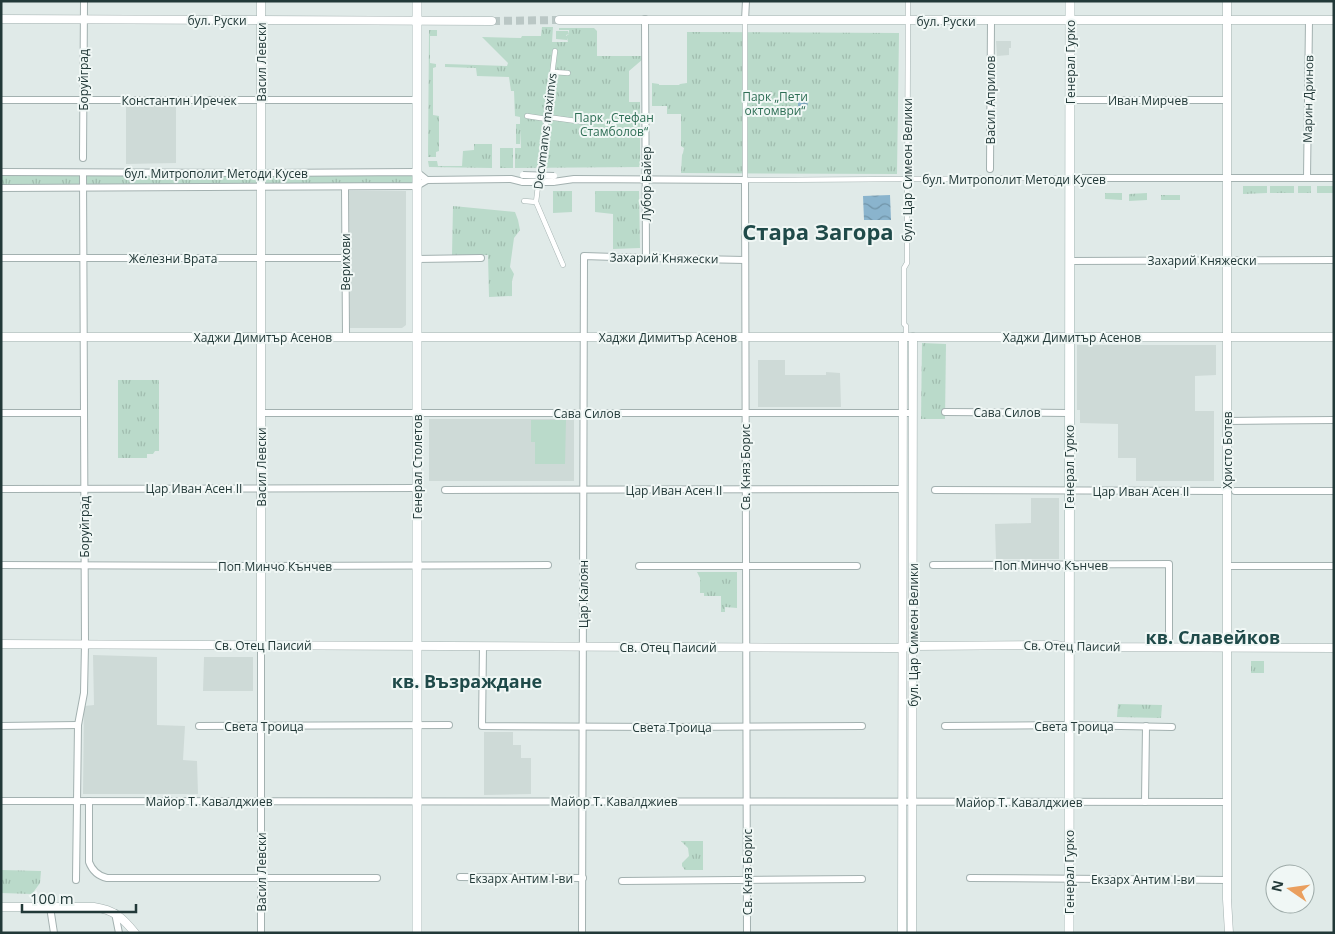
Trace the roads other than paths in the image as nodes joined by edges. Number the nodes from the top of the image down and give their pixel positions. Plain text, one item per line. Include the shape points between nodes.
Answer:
1 (84, 1) edge
2 (261, 1) edge
3 (417, 1) edge
4 (746, 1) edge
5 (908, 1) edge
6 (1070, 1) edge
7 (1227, 1) edge
8 (1, 19) edge
9 (84, 19) junction
10 (645, 19) junction
11 (261, 20) junction
12 (417, 20) junction
13 (559, 20) tunnel mouth
14 (746, 20) junction
15 (1070, 20) junction
16 (1227, 20) junction
17 (1309, 20) junction
18 (1334, 20) edge
19 (492, 21) tunnel mouth
20 (907, 21) junction
21 (991, 21) junction
22 (555, 51) dead end
23 (553, 72) junction
24 (568, 73) dead end
25 (1, 100) edge
26 (83, 100) junction
27 (261, 100) junction
28 (417, 100) junction
29 (1070, 100) junction
30 (1227, 100) junction
31 (527, 116) dead end
32 (547, 118) junction
33 (584, 122) dead end
34 (83, 158) dead end
35 (990, 169) joint
36 (1, 172) edge
37 (417, 172) junction
38 (83, 173) junction
39 (261, 173) junction
40 (1227, 177) junction
41 (1070, 178) junction
42 (1307, 178) junction
43 (1334, 178) edge
44 (646, 179) junction
45 (907, 179) junction
46 (990, 179) junction
47 (427, 180) junction
48 (745, 180) junction
49 (417, 186) junction
50 (261, 187) junction
51 (345, 187) junction
52 (1, 188) edge
53 (83, 188) junction
54 (524, 201) dead end
55 (536, 202) junction
56 (584, 256) joint
57 (1, 258) edge
58 (83, 258) junction
59 (261, 258) junction
60 (346, 258) junction
61 (481, 258) dead end
62 (646, 258) junction
63 (417, 259) junction
64 (745, 260) junction
65 (1227, 260) junction
66 (1334, 260) edge
67 (1070, 261) junction
68 (563, 265) dead end
69 (1, 337) edge
70 (84, 337) junction
71 (261, 337) junction
72 (346, 337) junction
73 (584, 337) junction
74 (745, 337) junction
75 (908, 337) junction
76 (1069, 337) junction
77 (1227, 337) junction
78 (1334, 337) edge
79 (417, 338) junction
80 (945, 412) dead end
81 (1, 413) edge
82 (261, 413) junction
83 (417, 413) junction
84 (584, 413) junction
85 (745, 413) junction
86 (903, 413) junction
87 (913, 413) junction
88 (1069, 413) junction
89 (84, 414) junction
90 (1334, 420) edge
91 (1227, 421) junction
92 (84, 488) junction
93 (261, 488) junction
94 (417, 488) junction
95 (1, 489) edge
96 (902, 489) junction
97 (445, 490) dead end
98 (583, 490) junction
99 (746, 490) junction
100 (935, 490) dead end
101 (1069, 490) junction
102 (1227, 491) junction
103 (1236, 491) dead end
104 (1334, 491) edge
105 (1, 565) edge
106 (84, 565) junction
107 (417, 565) junction
108 (548, 565) dead end
109 (933, 565) dead end
110 (1069, 565) junction
111 (261, 566) junction
112 (639, 566) dead end
113 (746, 566) junction
114 (857, 566) dead end
115 (1227, 566) junction
116 (1334, 566) edge
117 (1, 644) edge
118 (85, 645) junction
119 (261, 645) junction
120 (417, 646) junction
121 (483, 646) junction
122 (583, 646) junction
123 (913, 646) junction
124 (746, 647) junction
125 (1069, 647) junction
126 (1169, 647) junction
127 (902, 648) junction
128 (1227, 648) junction
129 (1334, 648) edge
130 (78, 725) junction
131 (417, 725) junction
132 (449, 725) dead end
133 (1069, 725) junction
134 (1, 726) edge
135 (199, 726) dead end
136 (262, 726) junction
137 (746, 726) junction
138 (862, 726) dead end
139 (945, 726) dead end
140 (1146, 726) junction
141 (583, 727) junction
142 (1172, 727) dead end
143 (1, 801) edge
144 (77, 801) junction
145 (89, 801) junction
146 (262, 801) junction
147 (417, 801) junction
148 (583, 801) junction
149 (746, 801) junction
150 (902, 802) junction
151 (913, 802) junction
152 (1069, 802) junction
153 (1145, 802) junction
154 (1227, 802) junction
155 (260, 878) junction
156 (377, 878) dead end
157 (460, 878) dead end
158 (583, 878) junction
159 (970, 878) dead end
160 (862, 879) dead end
161 (1069, 879) junction
162 (76, 880) dead end
163 (747, 880) junction
164 (1227, 880) junction
165 (622, 881) dead end
166 (1227, 899) junction
167 (1, 907) edge
168 (50, 907) junction
169 (115, 913) junction
170 (54, 933) edge
171 (119, 933) edge
172 (135, 933) edge
173 (261, 933) edge
174 (417, 933) edge
175 (582, 933) edge
176 (747, 933) edge
177 (902, 933) edge
178 (912, 933) edge
179 (1069, 933) edge
180 (1224, 933) edge
181 (1229, 933) edge

1 - 9 street, Боруйград
2 - 11 street, Васил Левски
3 - 12 main road, Генерал Столетов
4 - 14 street, Св. Княз Борис
5 - 20 street, бул. Цар Симеон Велики
6 - 15 main road, Генерал Гурко
7 - 16 street, Христо Ботев
8 - 9 street, бул. Руски
9 - 11 street, бул. Руски
9 - 26 street, Боруйград
10 - 13 street, бул. Руски
10 - 14 street, бул. Руски
10 - 44 street, Лубор Байер
11 - 12 street, бул. Руски
11 - 27 street, Васил Левски
12 - 19 street, бул. Руски
12 - 28 main road, Генерал Столетов
14 - 20 street, бул. Руски
14 - 48 street, Св. Княз Борис
15 - 16 street, бул. Руски
15 - 21 street, бул. Руски
15 - 29 main road, Генерал Гурко
16 - 17 street, бул. Руски
16 - 30 street, Христо Ботев
17 - 18 street, бул. Руски
17 - 42 street, Марин Дринов
20 - 21 street, бул. Руски
20 - 45 street, бул. Цар Симеон Велики
21 - 35 street, Васил Априлов
22 - 23 street, Decvmanvs maximvs
23 - 24 street
23 - 32 street, Decvmanvs maximvs
25 - 26 street, Константин Иречек
26 - 27 street, Константин Иречек
26 - 34 street, Боруйград
27 - 28 street, Константин Иречек
27 - 39 street, Васил Левски
28 - 37 main road, Генерал Столетов
29 - 30 street, Иван Мирчев
29 - 41 main road, Генерал Гурко
30 - 40 street, Христо Ботев
31 - 32 street
32 - 33 street
32 - 55 street, Decvmanvs maximvs
35 - 46 street, Васил Априлов
36 - 38 street, бул. Митрополит Методи Кусев
37 - 39 street, бул. Митрополит Методи Кусев
37 - 47 street
37 - 49 main road, Генерал Столетов
38 - 39 street, бул. Митрополит Методи Кусев
38 - 53 street, Боруйград
39 - 50 street, Васил Левски
40 - 41 street, бул. Митрополит Методи Кусев
40 - 42 street, бул. Митрополит Методи Кусев
40 - 65 street, Христо Ботев
41 - 46 street, бул. Митрополит Методи Кусев
41 - 67 main road, Генерал Гурко
42 - 43 street, бул. Митрополит Методи Кусев
44 - 47 street, бул. Митрополит Методи Кусев, bridge
44 - 48 street, бул. Митрополит Методи Кусев
44 - 62 street, Лубор Байер
45 - 46 street, бул. Митрополит Методи Кусев
45 - 48 street, бул. Митрополит Методи Кусев
45 - 75 street, бул. Цар Симеон Велики via 904,324
47 - 49 street
48 - 64 street, Св. Княз Борис
49 - 51 street, бул. Митрополит Методи Кусев
49 - 63 main road, Генерал Столетов
50 - 51 street, бул. Митрополит Методи Кусев
50 - 53 street, бул. Митрополит Методи Кусев
50 - 59 street, Васил Левски
51 - 60 street, Верихови
52 - 53 street, бул. Митрополит Методи Кусев
53 - 58 street, Боруйград
54 - 55 street
55 - 68 street, Decvmanvs maximvs
56 - 62 street, Захарий Княжески
56 - 73 street, Цар Калоян
57 - 58 street, Железни Врата
58 - 59 street, Железни Врата
58 - 70 street, Боруйград
59 - 60 street, Железни Врата
59 - 71 street, Васил Левски
60 - 72 street, Верихови
61 - 63 street
62 - 64 street, Захарий Княжески
63 - 79 main road, Генерал Столетов
64 - 74 street, Св. Княз Борис
65 - 66 street, Захарий Княжески
65 - 67 street, Захарий Княжески
65 - 77 street, Христо Ботев
67 - 76 main road, Генерал Гурко
69 - 70 street, Хаджи Димитър Асенов
70 - 71 street, Хаджи Димитър Асенов
70 - 89 street, Боруйград
71 - 72 street, Хаджи Димитър Асенов
71 - 82 street, Васил Левски
72 - 79 street, Хаджи Димитър Асенов
73 - 74 street, Хаджи Димитър Асенов
73 - 79 street, Хаджи Димитър Асенов
73 - 84 street, Цар Калоян
74 - 75 street, Хаджи Димитър Асенов
74 - 85 street, Св. Княз Борис
75 - 76 street, Хаджи Димитър Асенов
75 - 86 street, бул. Цар Симеон Велики
75 - 87 street, бул. Цар Симеон Велики
76 - 77 street, Хаджи Димитър Асенов
76 - 88 main road, Генерал Гурко
77 - 78 street, Хаджи Димитър Асенов
77 - 91 street, Христо Ботев
79 - 83 main road, Генерал Столетов
80 - 88 street, Сава Силов
81 - 89 street
82 - 83 street, Сава Силов
82 - 93 street, Васил Левски
83 - 84 street, Сава Силов
83 - 94 main road, Генерал Столетов
84 - 85 street, Сава Силов
84 - 98 street, Цар Калоян
85 - 86 street, Сава Силов
85 - 99 street, Св. Княз Борис
86 - 87 street, Сава Силов
86 - 96 street, бул. Цар Симеон Велики
87 - 123 street, бул. Цар Симеон Велики
88 - 101 main road, Генерал Гурко
89 - 92 street, Боруйград
90 - 91 street
91 - 102 street, Христо Ботев
92 - 93 street, Цар Иван Асен II
92 - 95 street, Цар Иван Асен II
92 - 106 street, Боруйград
93 - 94 street, Цар Иван Асен II
93 - 111 street, Васил Левски
94 - 107 main road, Генерал Столетов
96 - 99 street, Цар Иван Асен II
96 - 127 street, бул. Цар Симеон Велики
97 - 98 street, Цар Иван Асен II
98 - 99 street, Цар Иван Асен II
98 - 122 street, Цар Калоян
99 - 113 street, Св. Княз Борис
100 - 101 street, Цар Иван Асен II
101 - 102 street, Цар Иван Асен II
101 - 110 main road, Генерал Гурко
102 - 115 street, Христо Ботев
103 - 104 street
105 - 106 street, Поп Минчо Кънчев
106 - 111 street, Поп Минчо Кънчев
106 - 118 street, Боруйград
107 - 108 street, Поп Минчо Кънчев
107 - 111 street, Поп Минчо Кънчев
107 - 120 main road, Генерал Столетов
109 - 110 street, Поп Минчо Кънчев
110 - 125 main road, Генерал Гурко
110 - 126 street, Поп Минчо Кънчев via 1169,564
111 - 119 street, Васил Левски
112 - 113 street
113 - 114 street
113 - 124 street, Св. Княз Борис
115 - 116 street
115 - 128 street, Христо Ботев
117 - 118 street, Св. Отец Паисий
118 - 119 street, Св. Отец Паисий
118 - 130 street, Боруйград via 84,693
119 - 120 street, Св. Отец Паисий
119 - 136 street, Васил Левски
120 - 121 street, Св. Отец Паисий
120 - 131 main road, Генерал Столетов
121 - 122 street, Св. Отец Паисий
121 - 141 street, Света Троица via 482,726
122 - 124 street, Св. Отец Паисий
122 - 141 street, Цар Калоян
123 - 125 street, Св. Отец Паисий
123 - 127 street, Св. Отец Паисий
123 - 151 street, бул. Цар Симеон Велики
124 - 127 street, Св. Отец Паисий
124 - 137 street, Св. Княз Борис
125 - 126 street, Св. Отец Паисий
125 - 133 main road, Генерал Гурко
126 - 128 street, Св. Отец Паисий
127 - 150 street, бул. Цар Симеон Велики
128 - 129 street, Св. Отец Паисий
128 - 154 street, Христо Ботев
130 - 134 street
130 - 144 street, Боруйград
131 - 132 street, Света Троица
131 - 136 street, Света Троица
131 - 147 main road, Генерал Столетов
133 - 139 street, Света Троица
133 - 140 street, Света Троица
133 - 152 main road, Генерал Гурко
135 - 136 street, Света Троица
136 - 146 street, Васил Левски
137 - 138 street, Света Троица
137 - 141 street, Света Троица
137 - 149 street, Св. Княз Борис
140 - 142 street, Света Троица
140 - 153 street
141 - 148 street, Цар Калоян
143 - 144 street, Майор Т. Кавалджиев
144 - 145 street, Майор Т. Кавалджиев
144 - 162 street, Боруйград
145 - 146 street, Майор Т. Кавалджиев
145 - 155 street via 89,862 101,876
146 - 147 street, Майор Т. Кавалджиев
146 - 155 street, Васил Левски
147 - 148 street, Майор Т. Кавалджиев
147 - 174 main road, Генерал Столетов
148 - 149 street, Майор Т. Кавалджиев
148 - 158 street, Цар Калоян
149 - 150 street, Майор Т. Кавалджиев
149 - 163 street, Св. Княз Борис
150 - 151 street, Майор Т. Кавалджиев
150 - 177 street, бул. Цар Симеон Велики
151 - 152 street, Майор Т. Кавалджиев
151 - 178 street, бул. Цар Симеон Велики
152 - 153 street, Майор Т. Кавалджиев
152 - 161 main road, Генерал Гурко
153 - 154 street, Майор Т. Кавалджиев
154 - 164 street, Христо Ботев
155 - 156 street
155 - 173 street, Васил Левски
157 - 158 street, Екзарх Антим I-ви
158 - 175 street, Цар Калоян
159 - 161 street, Екзарх Антим I-ви
160 - 163 street
161 - 164 street, Екзарх Антим I-ви
161 - 179 main road, Генерал Гурко
163 - 165 street
163 - 176 street, Св. Княз Борис
164 - 166 street, Христо Ботев
166 - 180 street, Христо Ботев
166 - 181 street, Христо Ботев
167 - 168 street
168 - 169 street via 94,907
168 - 170 street
169 - 171 street
169 - 172 street

